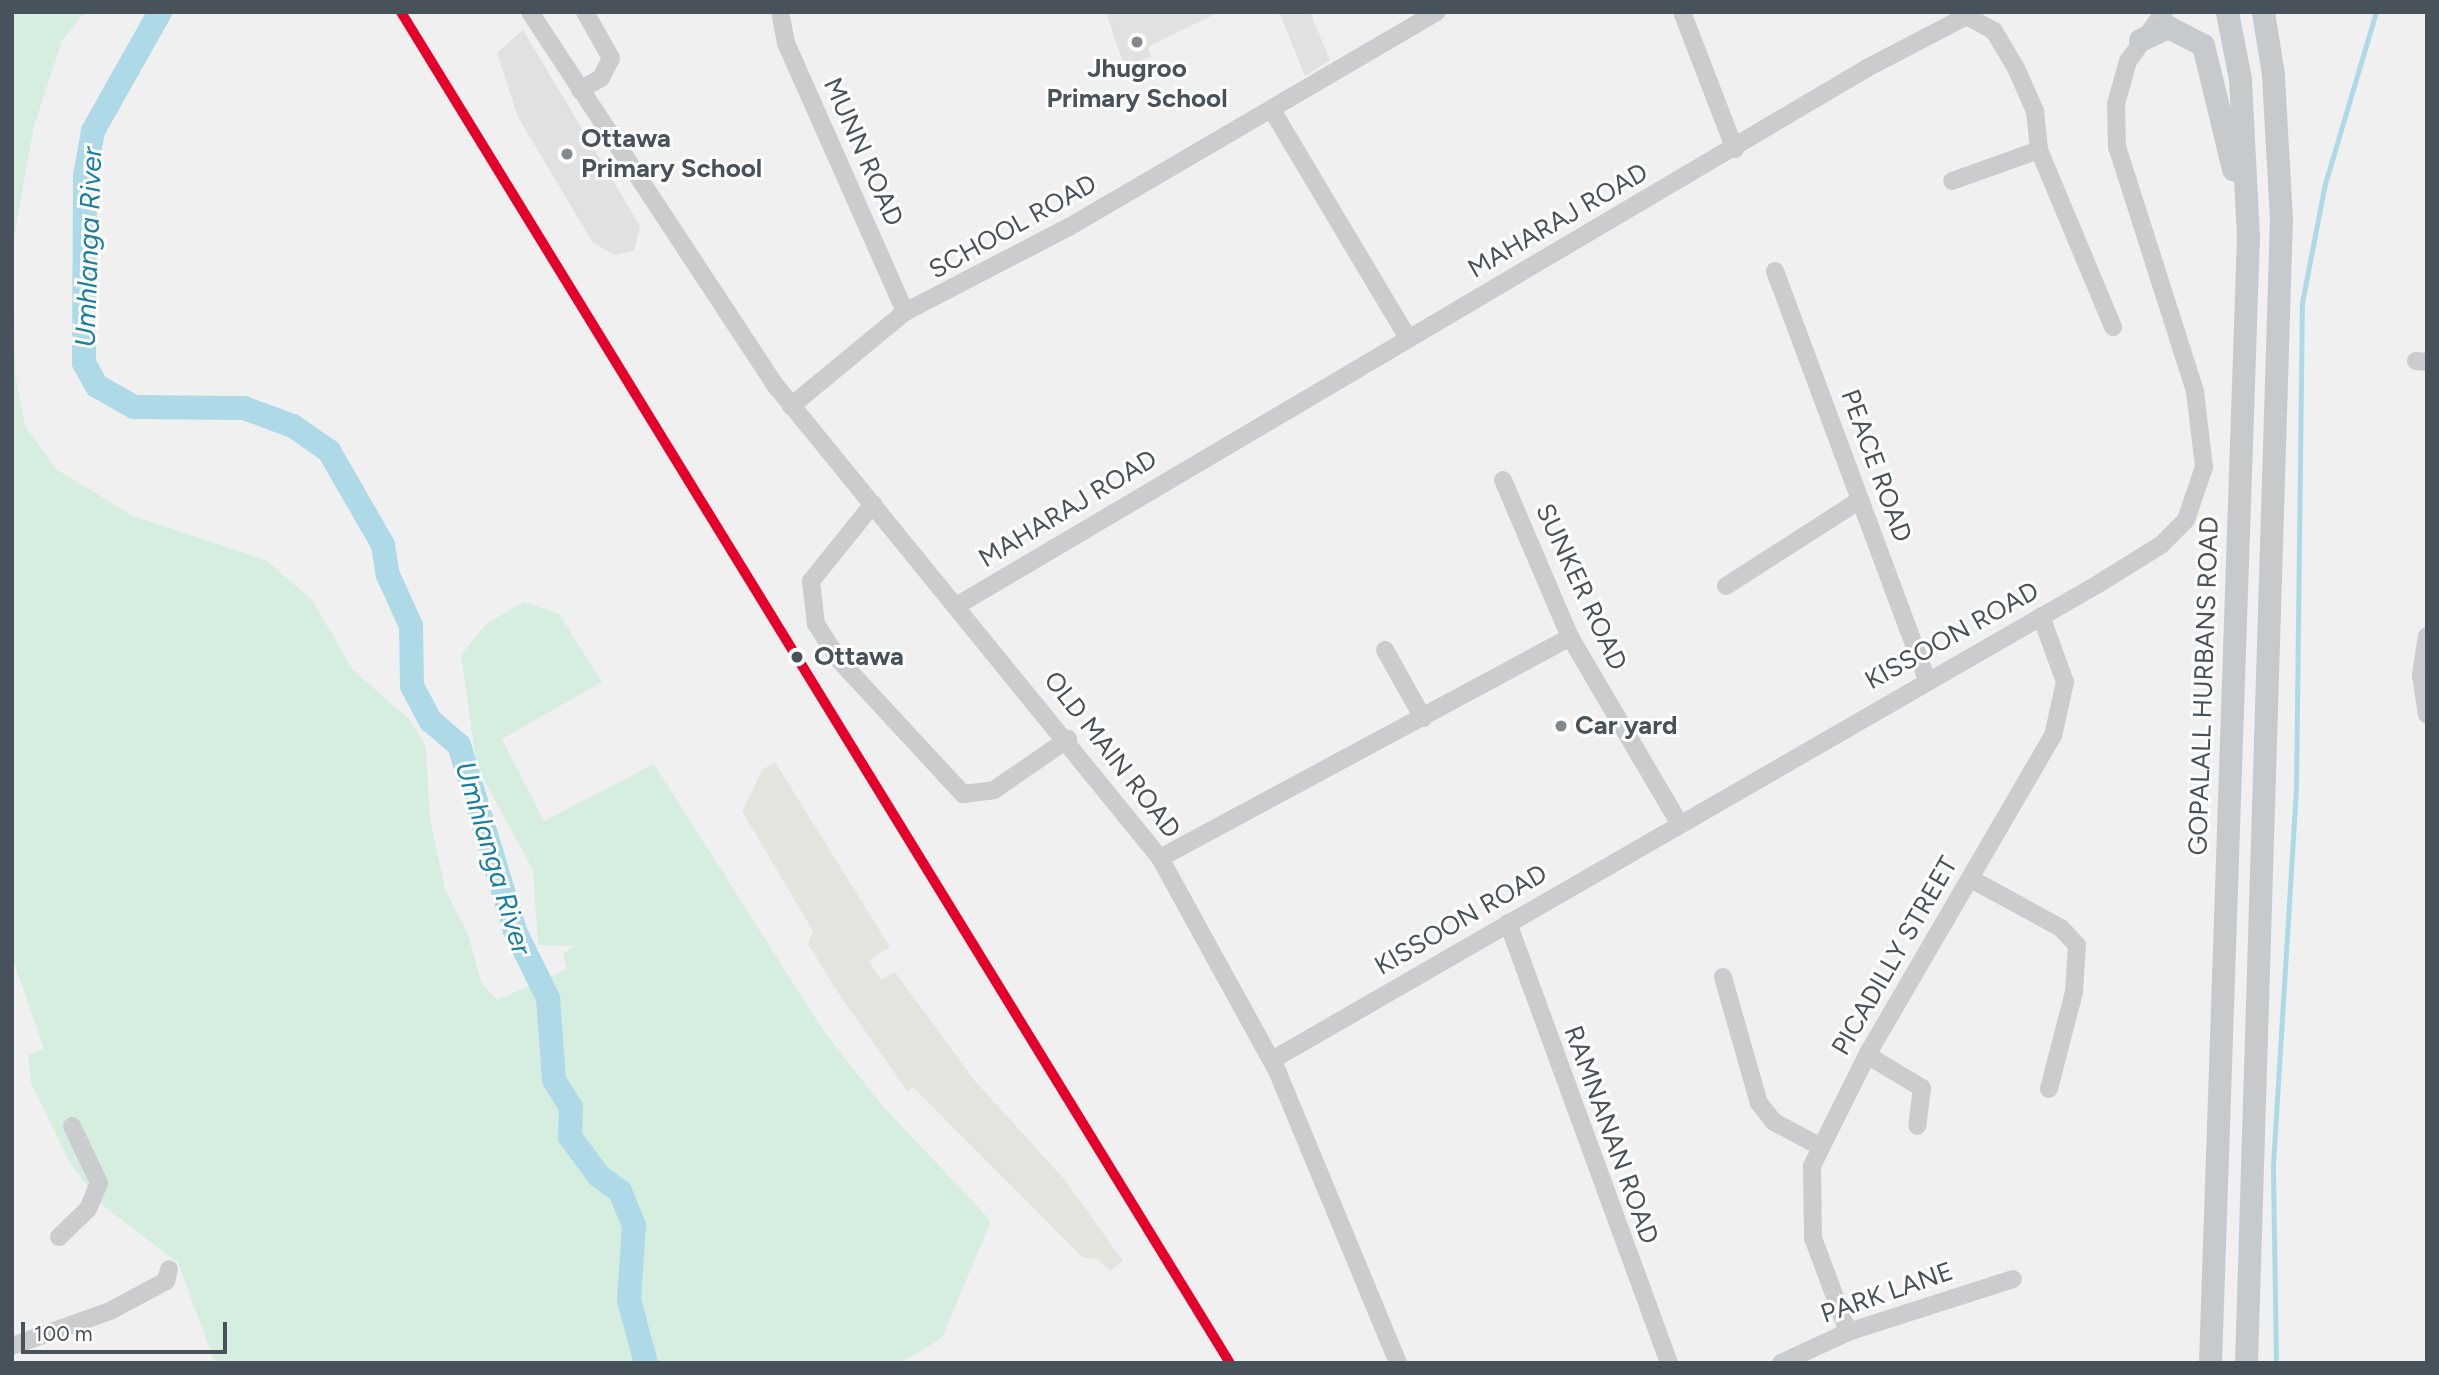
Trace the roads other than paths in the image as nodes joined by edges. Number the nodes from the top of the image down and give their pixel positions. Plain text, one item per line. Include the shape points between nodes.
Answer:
1 (530, 12) edge
2 (585, 12) edge
3 (779, 12) edge
4 (1437, 12) edge
5 (2164, 12) edge
6 (2227, 12) edge
7 (2265, 12) edge
8 (1685, 14) edge
9 (2140, 40) junction
10 (580, 90) junction
11 (1272, 110) junction
12 (1735, 149) junction
13 (2039, 150) junction
14 (1952, 181) dead end
15 (2248, 237) junction
16 (1775, 271) dead end
17 (905, 312) junction
18 (2113, 327) dead end
19 (1408, 338) junction
20 (776, 386) junction
21 (807, 394) junction
22 (791, 406) junction
23 (1503, 480) dead end
24 (1860, 500) junction
25 (873, 504) junction
26 (1726, 586) dead end
27 (958, 605) junction
28 (2041, 616) junction
29 (2427, 636) edge
30 (1570, 637) junction
31 (1385, 650) dead end
32 (1927, 679) junction
33 (2427, 715) edge
34 (1423, 718) junction
35 (1068, 738) junction
36 (1679, 823) junction
37 (1160, 858) junction
38 (1970, 879) junction
39 (1508, 923) junction
40 (1723, 977) dead end
41 (1867, 1055) junction
42 (1272, 1060) junction
43 (2049, 1089) dead end
44 (72, 1126) dead end
45 (1917, 1126) dead end
46 (1819, 1146) junction
47 (59, 1237) dead end
48 (169, 1269) dead end
49 (2013, 1279) dead end
50 (1848, 1332) junction
51 (12, 1346) edge
52 (1398, 1363) edge
53 (1669, 1363) edge
54 (1781, 1363) edge
55 (2210, 1363) edge
56 (2246, 1363) edge

1 - 10 street, OLD MAIN ROAD
2 - 10 street via 611,58 601,78
3 - 17 street, MUNN ROAD via 786,43
4 - 11 street, SCHOOL ROAD
5 - 9 street, KISSOON ROAD
6 - 15 main road, GOPALALL HURBANS ROAD via 2240,79
7 - 56 main road via 2280,244
8 - 12 street
9 - 15 main road via 2168,27 2203,45
9 - 28 street, KISSOON ROAD via 2116,104 2117,147 2185,350 2204,467 2186,520 2161,545
10 - 20 street, OLD MAIN ROAD via 677,245
11 - 17 street, SCHOOL ROAD via 1069,228
11 - 19 street
12 - 13 street, MAHARAJ ROAD via 1967,16 1994,30 2016,68 2035,111
12 - 19 street, MAHARAJ ROAD
13 - 14 street
13 - 18 street
15 - 55 main road, GOPALALL HURBANS ROAD
16 - 24 street, PEACE ROAD
17 - 21 street, SCHOOL ROAD
19 - 27 street, MAHARAJ ROAD
20 - 21 street
20 - 22 street, OLD MAIN ROAD
21 - 22 street, SCHOOL ROAD
22 - 25 street, OLD MAIN ROAD
23 - 30 street, SUNKER ROAD
24 - 26 street
24 - 32 street, PEACE ROAD
25 - 27 street, OLD MAIN ROAD
25 - 35 street via 811,581 816,624 839,660 963,794 994,790
27 - 35 street, OLD MAIN ROAD
28 - 32 street, KISSOON ROAD
28 - 38 street, PICADILLY STREET via 2061,659 2062,707
29 - 33 street via 2421,674
30 - 34 street
30 - 36 street, SUNKER ROAD
31 - 34 street
32 - 36 street, KISSOON ROAD
34 - 37 street
35 - 37 street, OLD MAIN ROAD
36 - 39 street, KISSOON ROAD
37 - 42 street, OLD MAIN ROAD
38 - 41 street, PICADILLY STREET
38 - 43 street via 2061,928 2077,945 2074,992
39 - 42 street, KISSOON ROAD
39 - 53 street, RAMNANAN ROAD
40 - 46 street via 1759,1103 1774,1122
41 - 45 street via 1922,1088
41 - 46 street, PICADILLY STREET
42 - 52 street, OLD MAIN ROAD
44 - 47 street via 99,1182 88,1209
46 - 50 street, PICADILLY STREET via 1812,1166 1813,1238
48 - 51 street via 166,1281 110,1311
49 - 50 street, PARK LANE
50 - 54 street, PARK LANE

